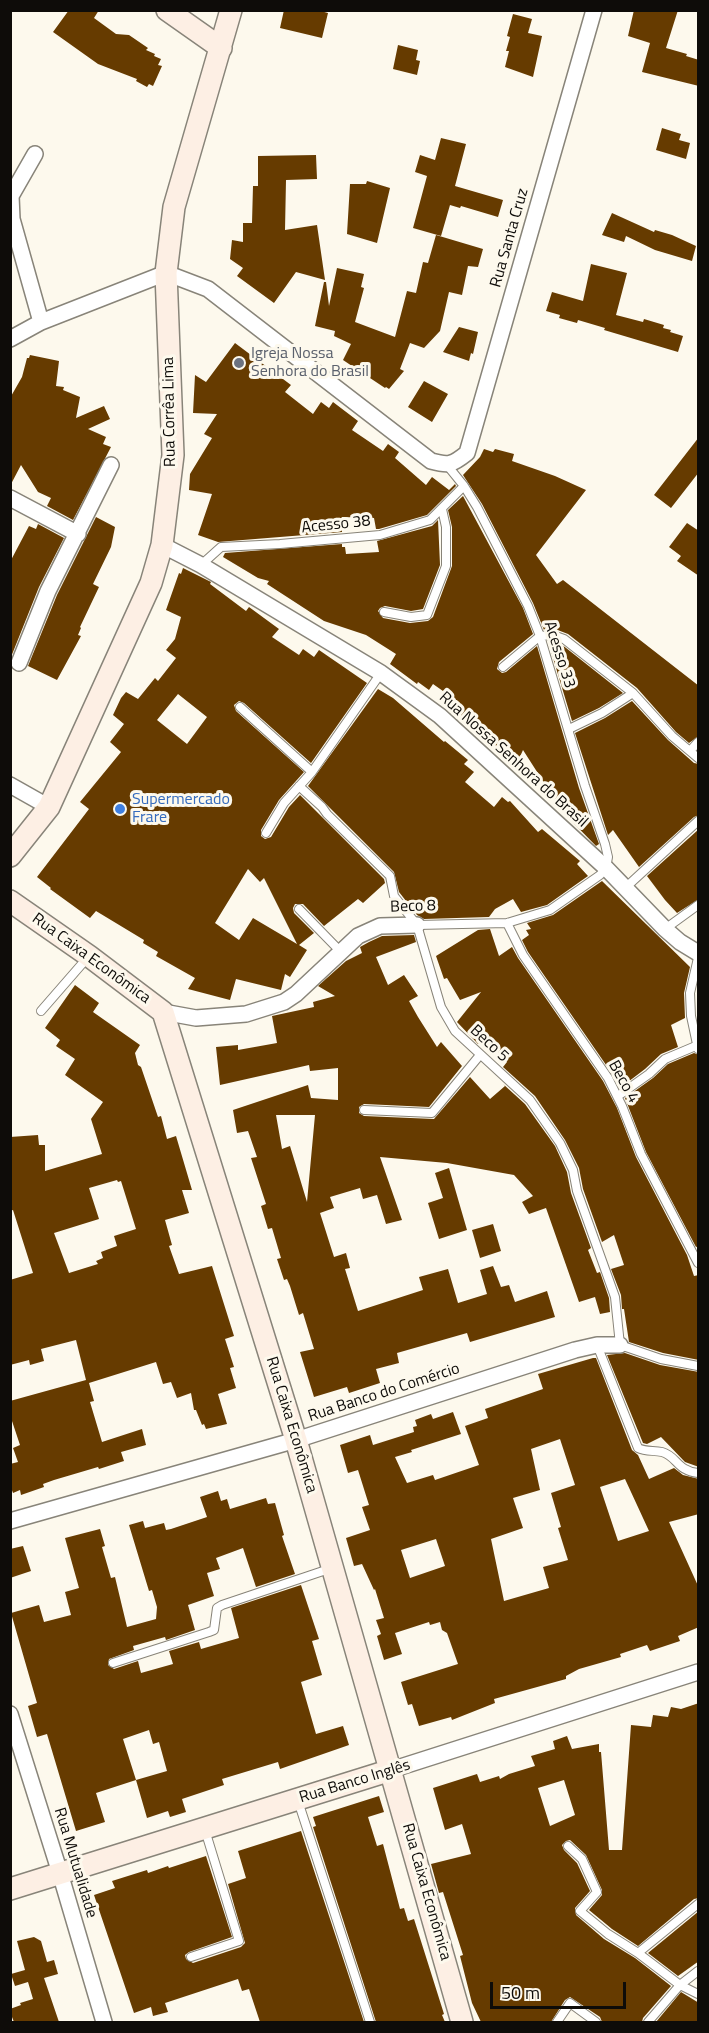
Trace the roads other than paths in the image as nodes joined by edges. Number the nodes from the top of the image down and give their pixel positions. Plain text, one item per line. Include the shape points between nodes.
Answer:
1 (167, 10) edge
2 (231, 10) edge
3 (594, 10) edge
4 (221, 48) junction
5 (35, 154) dead end
6 (166, 273) junction
7 (41, 322) junction
8 (10, 339) edge
9 (111, 465) dead end
10 (447, 465) junction
11 (464, 486) junction
12 (10, 498) edge
13 (442, 509) junction
14 (78, 534) junction
15 (162, 545) junction
16 (201, 565) junction
17 (384, 612) dead end
18 (540, 636) junction
19 (19, 663) dead end
20 (503, 667) dead end
21 (381, 673) junction
22 (633, 693) junction
23 (240, 707) dead end
24 (569, 729) junction
25 (699, 742) edge
26 (690, 751) junction
27 (699, 758) edge
28 (312, 772) junction
29 (10, 785) edge
30 (299, 786) junction
31 (49, 807) junction
32 (699, 821) edge
33 (266, 833) dead end
34 (10, 856) edge
35 (606, 868) junction
36 (624, 889) junction
37 (10, 901) edge
38 (699, 905) edge
39 (299, 909) dead end
40 (507, 923) junction
41 (417, 925) junction
42 (665, 928) junction
43 (340, 951) junction
44 (699, 953) edge
45 (89, 956) junction
46 (699, 958) edge
47 (41, 1011) dead end
48 (163, 1012) junction
49 (698, 1048) edge
50 (480, 1055) junction
51 (618, 1096) junction
52 (364, 1110) dead end
53 (699, 1263) edge
54 (597, 1345) junction
55 (620, 1345) junction
56 (699, 1366) edge
57 (296, 1440) junction
58 (699, 1473) edge
59 (10, 1521) edge
60 (334, 1567) junction
61 (113, 1663) dead end
62 (699, 1672) edge
63 (10, 1714) edge
64 (391, 1770) junction
65 (298, 1800) junction
66 (205, 1828) junction
67 (568, 1846) dead end
68 (60, 1874) junction
69 (10, 1889) edge
70 (699, 1904) edge
71 (638, 1953) junction
72 (190, 1957) dead end
73 (699, 1971) edge
74 (680, 1985) junction
75 (699, 1994) edge
76 (104, 2022) edge
77 (370, 2022) edge
78 (462, 2022) edge
79 (557, 2022) edge
80 (596, 2022) edge
81 (648, 2022) edge

1 - 4 street
2 - 4 street, Rua Corrêa Lima
3 - 10 street, Rua Santa Cruz via 467,453
4 - 6 street, Rua Corrêa Lima via 174,207
5 - 7 street via 11,196 11,207
6 - 7 street
6 - 10 street via 208,289 431,461
6 - 15 street, Rua Corrêa Lima via 173,455
7 - 8 street
9 - 14 street
10 - 11 lane, Acesso 33
11 - 13 lane, Acesso 38
11 - 18 lane, Acesso 33
12 - 14 street
13 - 16 lane, Acesso 38 via 430,520 380,535 221,547
13 - 17 lane via 446,566 427,615 411,617
14 - 19 street via 48,591
15 - 16 street, Rua Nossa Senhora do Brasil
15 - 31 street, Rua Corrêa Lima via 151,583
16 - 21 street, Rua Nossa Senhora do Brasil
18 - 20 lane
18 - 22 lane via 564,639
18 - 24 lane, Acesso 33
21 - 28 lane
21 - 35 street, Rua Nossa Senhora do Brasil via 454,728
22 - 24 lane
22 - 26 lane
23 - 28 lane
24 - 35 lane, Acesso 33 via 605,844
25 - 26 lane
26 - 27 lane
28 - 30 lane
29 - 31 street
30 - 33 lane
30 - 41 lane, Beco 5 via 390,876 394,896
31 - 34 street, Rua Corrêa Lima
32 - 36 lane
35 - 36 street, Rua Nossa Senhora do Brasil
35 - 40 lane, Beco 8 via 550,910
36 - 42 street, Rua Nossa Senhora do Brasil
37 - 45 street, Rua Caixa Econômica
38 - 42 lane
39 - 43 lane
40 - 41 lane, Beco 8
40 - 51 lane, Beco 4
41 - 43 street, Beco 8 via 381,926 358,936
41 - 50 lane, Beco 5 via 441,1007 455,1031
42 - 44 street, Rua Nossa Senhora do Brasil
43 - 48 street, Beco 8 via 284,1002 236,1015 196,1018
45 - 47 lane
45 - 48 street, Rua Caixa Econômica
46 - 49 lane via 690,993
48 - 57 street, Rua Caixa Econômica
49 - 51 lane via 665,1059
50 - 52 lane via 432,1113
50 - 55 lane, Beco 5 via 530,1100 561,1143 615,1297
51 - 53 lane, Beco 4 via 641,1154
54 - 55 street, Rua Banco do Comércio
54 - 57 street, Rua Banco do Comércio
54 - 58 lane via 638,1448 662,1452 683,1470
55 - 56 lane, Rua Banco do Comércio
57 - 59 street, Rua Banco do Comércio
57 - 60 street, Rua Caixa Econômica
60 - 61 lane via 222,1605 217,1608 214,1630
60 - 64 street, Rua Caixa Econômica
62 - 64 street, Rua Banco Inglês
63 - 68 street, Rua Mutualidade
64 - 65 street, Rua Banco Inglês
64 - 78 street, Rua Caixa Econômica
65 - 66 street, Rua Banco Inglês
65 - 77 lane
66 - 68 street, Rua Banco Inglês
66 - 72 lane via 239,1941
67 - 71 lane via 582,1859 597,1892 580,1911
68 - 69 street, Rua Banco Inglês
68 - 76 street, Rua Mutualidade
70 - 71 lane
71 - 74 lane
73 - 74 lane
74 - 75 lane
74 - 81 lane
79 - 80 lane via 570,2003

